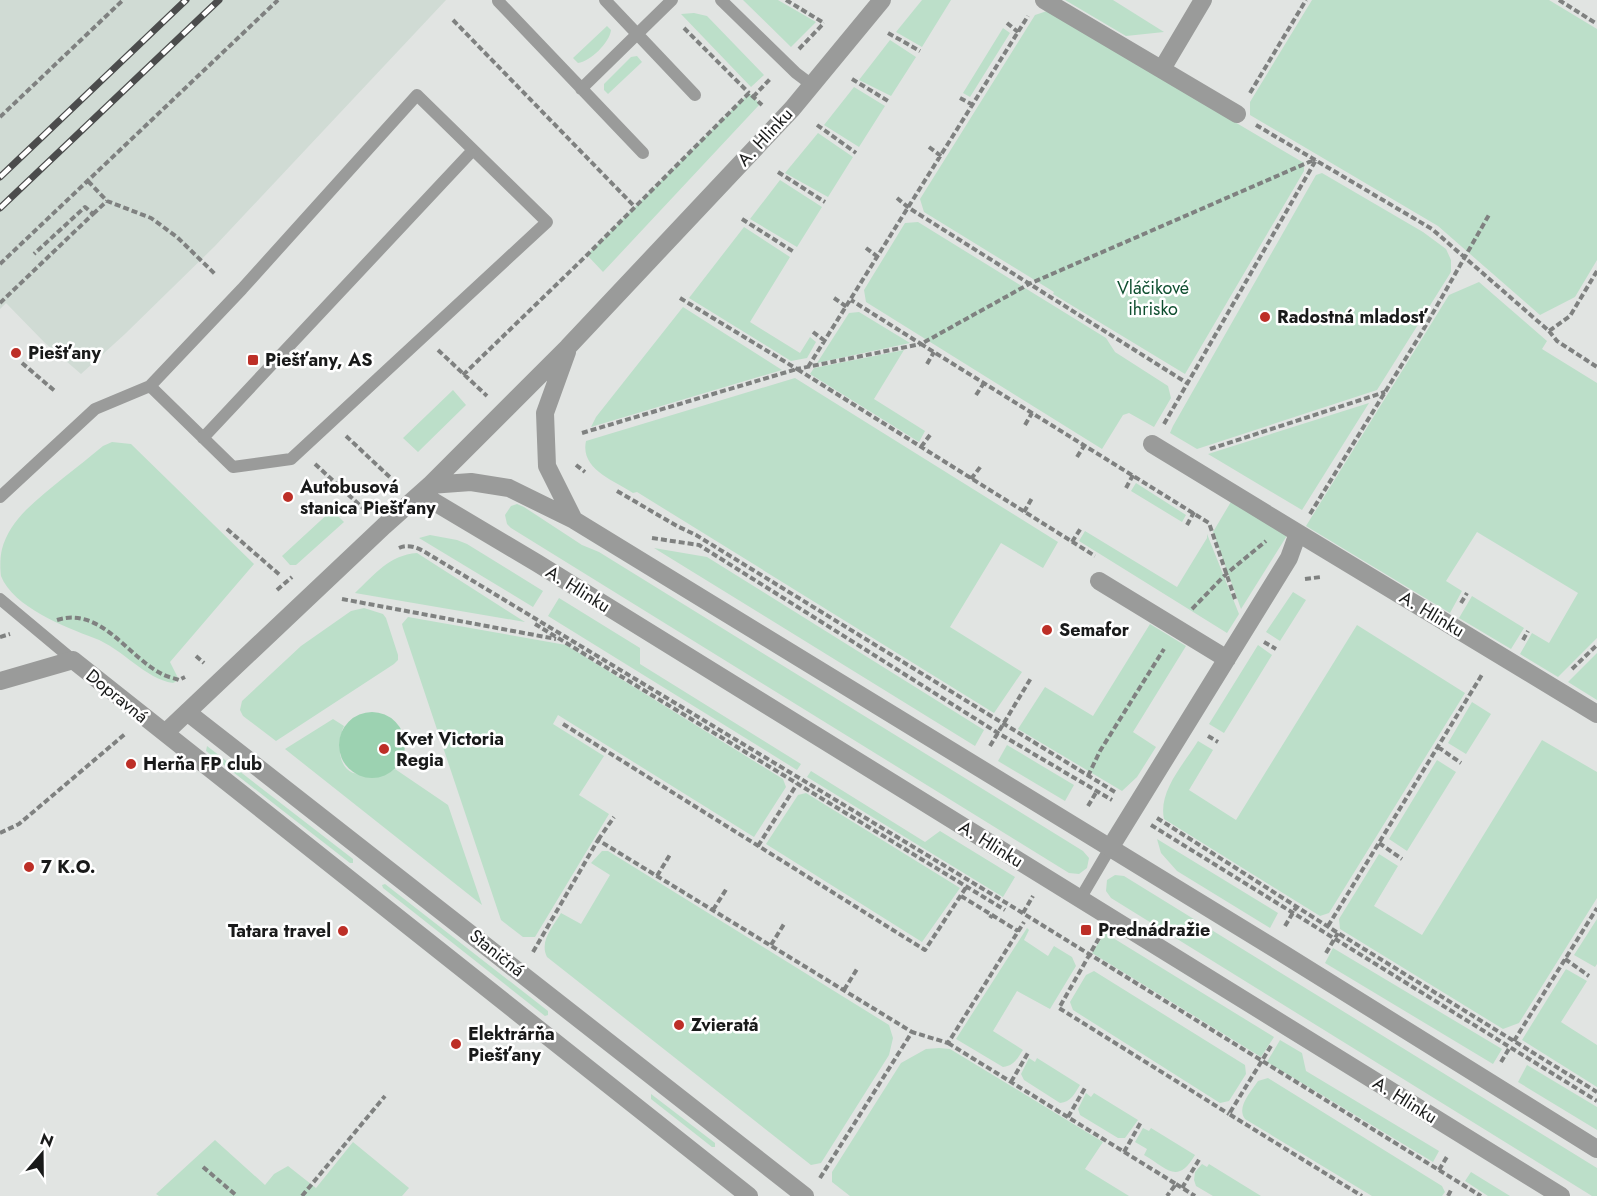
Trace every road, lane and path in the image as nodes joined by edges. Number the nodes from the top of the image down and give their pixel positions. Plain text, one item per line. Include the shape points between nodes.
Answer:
1 (123, 0) edge
2 (278, 0) edge
3 (605, 0) edge
4 (672, 0) edge
5 (721, 0) edge
6 (786, 0) edge
7 (882, 0) edge
8 (1203, 0) edge
9 (1306, 0) edge
10 (1559, 0) edge
11 (498, 1) edge
12 (1038, 4) edge
13 (453, 20) dead end
14 (1007, 23) dead end
15 (1597, 24) edge
16 (830, 26) dead end
17 (684, 28) dead end
18 (1018, 32) junction
19 (888, 33) dead end
20 (637, 34) junction
21 (920, 51) dead end
22 (1162, 69) junction
23 (852, 79) dead end
24 (812, 85) junction
25 (581, 88) junction
26 (749, 93) junction
27 (695, 95) dead end
28 (960, 98) dead end
29 (888, 101) dead end
30 (973, 105) junction
31 (765, 109) dead end
32 (1237, 114) junction
33 (0, 117) edge
34 (817, 125) dead end
35 (929, 147) dead end
36 (473, 150) junction
37 (643, 153) dead end
38 (856, 153) dead end
39 (941, 156) junction
40 (1316, 159) junction
41 (778, 172) dead end
42 (88, 181) junction
43 (897, 198) dead end
44 (107, 201) junction
45 (825, 202) dead end
46 (635, 207) junction
47 (909, 208) junction
48 (1490, 213) dead end
49 (93, 214) junction
50 (742, 219) dead end
51 (866, 248) dead end
52 (794, 252) dead end
53 (34, 254) dead end
54 (878, 257) junction
55 (1464, 258) junction
56 (0, 264) edge
57 (1597, 271) edge
58 (216, 275) dead end
59 (1029, 284) junction
60 (680, 298) dead end
61 (834, 298) dead end
62 (851, 300) junction
63 (0, 303) edge
64 (847, 307) junction
65 (1549, 331) junction
66 (813, 332) dead end
67 (825, 341) junction
68 (921, 344) junction
69 (568, 347) junction
70 (934, 352) junction
71 (22, 363) dead end
72 (927, 364) dead end
73 (808, 367) junction
74 (1597, 367) edge
75 (797, 369) junction
76 (463, 375) dead end
77 (984, 383) junction
78 (1187, 384) junction
79 (150, 386) junction
80 (1386, 391) junction
81 (57, 392) dead end
82 (976, 394) dead end
83 (1032, 413) junction
84 (1025, 425) dead end
85 (339, 429) dead end
86 (582, 433) dead end
87 (930, 435) dead end
88 (203, 438) junction
89 (1152, 444) joint
90 (1084, 446) junction
91 (921, 447) junction
92 (1205, 451) dead end
93 (1077, 457) dead end
94 (309, 458) dead end
95 (981, 466) dead end
96 (1133, 475) junction
97 (971, 479) junction
98 (400, 487) dead end
99 (1126, 488) dead end
100 (425, 490) junction
101 (617, 491) dead end
102 (0, 497) edge
103 (1032, 498) dead end
104 (1024, 512) junction
105 (1194, 512) junction
106 (370, 514) dead end
107 (574, 520) junction
108 (1187, 525) dead end
109 (1081, 528) dead end
110 (227, 529) dead end
111 (1298, 533) junction
112 (644, 537) dead end
113 (1072, 542) junction
114 (397, 549) dead end
115 (1101, 560) dead end
116 (280, 576) dead end
117 (1328, 578) dead end
118 (1099, 581) dead end
119 (1296, 585) dead end
120 (317, 589) junction
121 (344, 591) dead end
122 (273, 594) dead end
123 (0, 599) edge
124 (536, 621) junction
125 (34, 627) junction
126 (1246, 627) junction
127 (529, 633) junction
128 (0, 637) edge
129 (560, 639) junction
130 (1597, 645) edge
131 (213, 656) dead end
132 (1227, 659) junction
133 (73, 660) junction
134 (200, 668) dead end
135 (1486, 668) dead end
136 (187, 676) dead end
137 (1031, 678) dead end
138 (0, 681) edge
139 (1554, 688) junction
140 (187, 712) junction
141 (1597, 714) edge
142 (563, 724) dead end
143 (1005, 724) junction
144 (126, 733) dead end
145 (998, 733) junction
146 (165, 734) junction
147 (1438, 747) junction
148 (1461, 763) dead end
149 (977, 768) junction
150 (797, 784) junction
151 (1097, 791) junction
152 (1134, 809) junction
153 (1158, 813) dead end
154 (614, 817) dead end
155 (1158, 819) junction
156 (1075, 828) junction
157 (0, 832) edge
158 (598, 840) junction
159 (1379, 843) junction
160 (758, 846) junction
161 (1110, 848) junction
162 (671, 853) dead end
163 (1402, 859) dead end
164 (657, 876) junction
165 (1045, 877) junction
166 (967, 886) junction
167 (727, 888) dead end
168 (961, 896) junction
169 (1080, 899) junction
170 (1297, 906) junction
171 (1597, 908) edge
172 (713, 910) junction
173 (1005, 910) dead end
174 (1293, 912) junction
175 (1022, 913) junction
176 (1024, 922) dead end
177 (784, 924) dead end
178 (1328, 926) junction
179 (1284, 928) dead end
180 (1018, 931) junction
181 (1338, 933) junction
182 (1335, 939) junction
183 (771, 945) junction
184 (532, 953) dead end
185 (1565, 959) junction
186 (1085, 960) dead end
187 (1323, 960) dead end
188 (856, 969) dead end
189 (1589, 976) dead end
190 (844, 990) junction
191 (912, 1032) junction
192 (1276, 1039) dead end
193 (1514, 1041) junction
194 (948, 1043) junction
195 (1510, 1047) junction
196 (1028, 1053) dead end
197 (1262, 1061) junction
198 (1011, 1082) junction
199 (1489, 1083) junction
200 (1085, 1088) dead end
201 (1597, 1092) edge
202 (386, 1096) dead end
203 (1597, 1101) edge
204 (1229, 1114) junction
205 (1068, 1117) junction
206 (1141, 1122) dead end
207 (1460, 1134) junction
208 (1597, 1149) edge
209 (1124, 1152) junction
210 (1200, 1158) dead end
211 (203, 1167) dead end
212 (1439, 1170) junction
213 (820, 1179) dead end
214 (1176, 1184) junction
215 (1182, 1188) junction
216 (1452, 1188) dead end
217 (237, 1196) edge
218 (302, 1196) edge
219 (749, 1196) edge
220 (805, 1196) edge
221 (1167, 1196) edge
222 (1195, 1196) edge
223 (1362, 1196) edge
224 (1448, 1196) edge
225 (1481, 1196) edge
226 (1561, 1196) edge

1 - 33 path
2 - 42 path
3 - 20 lane
4 - 20 lane
5 - 24 lane
6 - 16 path
7 - 24 street, A. Hlinku
8 - 22 street
9 - 32 path
10 - 15 path
11 - 25 lane
12 - 18 path
12 - 22 street
13 - 46 path
14 - 18 path
17 - 26 path
18 - 30 path
19 - 21 path
20 - 25 lane
20 - 27 lane
22 - 32 street
23 - 29 path
24 - 69 street, A. Hlinku
25 - 37 lane
26 - 31 path
26 - 46 path
28 - 30 path
30 - 39 path
32 - 40 path
34 - 38 path
35 - 39 path
36 - 79 lane via 417,95
36 - 88 lane
36 - 88 lane via 547,222 291,459 233,467
39 - 47 path
40 - 55 path via 1432,229
40 - 59 path
40 - 78 path
41 - 45 path
42 - 44 path
42 - 56 path
43 - 47 path
44 - 49 path
44 - 58 path via 151,218
46 - 76 path
47 - 54 path
47 - 59 path
48 - 55 path
49 - 53 path via 85,207
49 - 63 path
50 - 52 path
51 - 54 path
54 - 62 path
55 - 65 path
55 - 80 path
57 - 65 path via 1570,316
59 - 68 path
59 - 78 path
60 - 75 path
61 - 64 path
62 - 64 path
62 - 68 path
64 - 67 path
65 - 74 path via 1557,341
66 - 67 path
67 - 73 path
68 - 70 path
68 - 73 path
69 - 100 street, A. Hlinku
69 - 107 street, A. Hlinku via 545,413 547,466
70 - 72 path
70 - 77 path
71 - 81 path
73 - 75 path
75 - 86 path
75 - 91 path
77 - 82 path
77 - 83 path
78 - 89 path
79 - 88 lane
79 - 102 lane via 94,409
80 - 92 path
80 - 111 path
83 - 84 path
83 - 90 path
85 - 98 path
87 - 91 path
89 - 111 street, A. Hlinku
90 - 93 path
90 - 96 path
91 - 97 path
94 - 106 path
95 - 97 path
96 - 99 path
96 - 105 path
97 - 104 path
100 - 107 street via 471,482 509,488
100 - 120 street, A. Hlinku
100 - 165 street, A. Hlinku
101 - 143 path
103 - 104 path
104 - 113 path
105 - 108 path
105 - 126 path via 1209,523
107 - 149 street
109 - 113 path
110 - 116 path
111 - 126 street via 1289,558
111 - 139 street, A. Hlinku
112 - 145 path via 699,545
113 - 115 path
114 - 124 path via 414,547 425,552
117 - 119 path via 1304,579
118 - 132 street
120 - 122 path via 305,576 293,575
120 - 140 street, A. Hlinku
121 - 127 path via 336,598
123 - 125 lane
124 - 127 path
124 - 129 path
124 - 175 path
125 - 128 path
125 - 133 lane
125 - 136 path via 63,618 81,618 106,630 161,674 179,680
126 - 132 street
127 - 129 path
129 - 150 path
130 - 139 path
131 - 134 path
132 - 152 street
133 - 138 street, Dopravná
133 - 146 street, Dopravná
135 - 147 path
137 - 143 path
139 - 141 street, A. Hlinku
140 - 146 street, A. Hlinku
140 - 220 street, Staničná
142 - 160 path
143 - 145 path
143 - 152 path
144 - 157 path via 19,824
145 - 149 path
145 - 151 path
146 - 219 street, Staničná
147 - 148 path
147 - 159 path
149 - 156 street
150 - 160 path
150 - 166 path
151 - 152 path
151 - 156 path
152 - 155 path
152 - 161 street
152 - 174 path
153 - 155 path
154 - 158 path
155 - 170 path
156 - 161 street
158 - 164 path
158 - 184 path
159 - 163 path
159 - 178 path
160 - 168 path via 925,950
161 - 169 lane
161 - 199 street
162 - 164 path
164 - 172 path
165 - 169 street, A. Hlinku
165 - 175 path
166 - 168 path
166 - 173 path
167 - 172 path
168 - 180 path
169 - 207 street, A. Hlinku
170 - 174 path
170 - 178 path
171 - 185 path
172 - 183 path
174 - 179 path
174 - 182 path
175 - 197 path
176 - 180 path
177 - 183 path
178 - 181 path
180 - 194 path
181 - 182 path
181 - 193 path
182 - 187 path
182 - 195 path
183 - 190 path
185 - 189 path
185 - 193 path
186 - 204 path via 1059,1008
188 - 190 path
190 - 191 path
191 - 194 path
191 - 213 path
192 - 197 path
193 - 201 path
194 - 198 path
195 - 199 path
195 - 203 path
196 - 198 path
197 - 204 path
197 - 212 path
198 - 205 path
199 - 208 street
200 - 205 path
202 - 218 path
204 - 223 path
205 - 209 path
206 - 209 path
207 - 212 path
207 - 226 street, A. Hlinku
209 - 214 path
210 - 215 path
211 - 217 path
212 - 225 path
214 - 215 path
214 - 221 path
215 - 222 path
216 - 224 path

